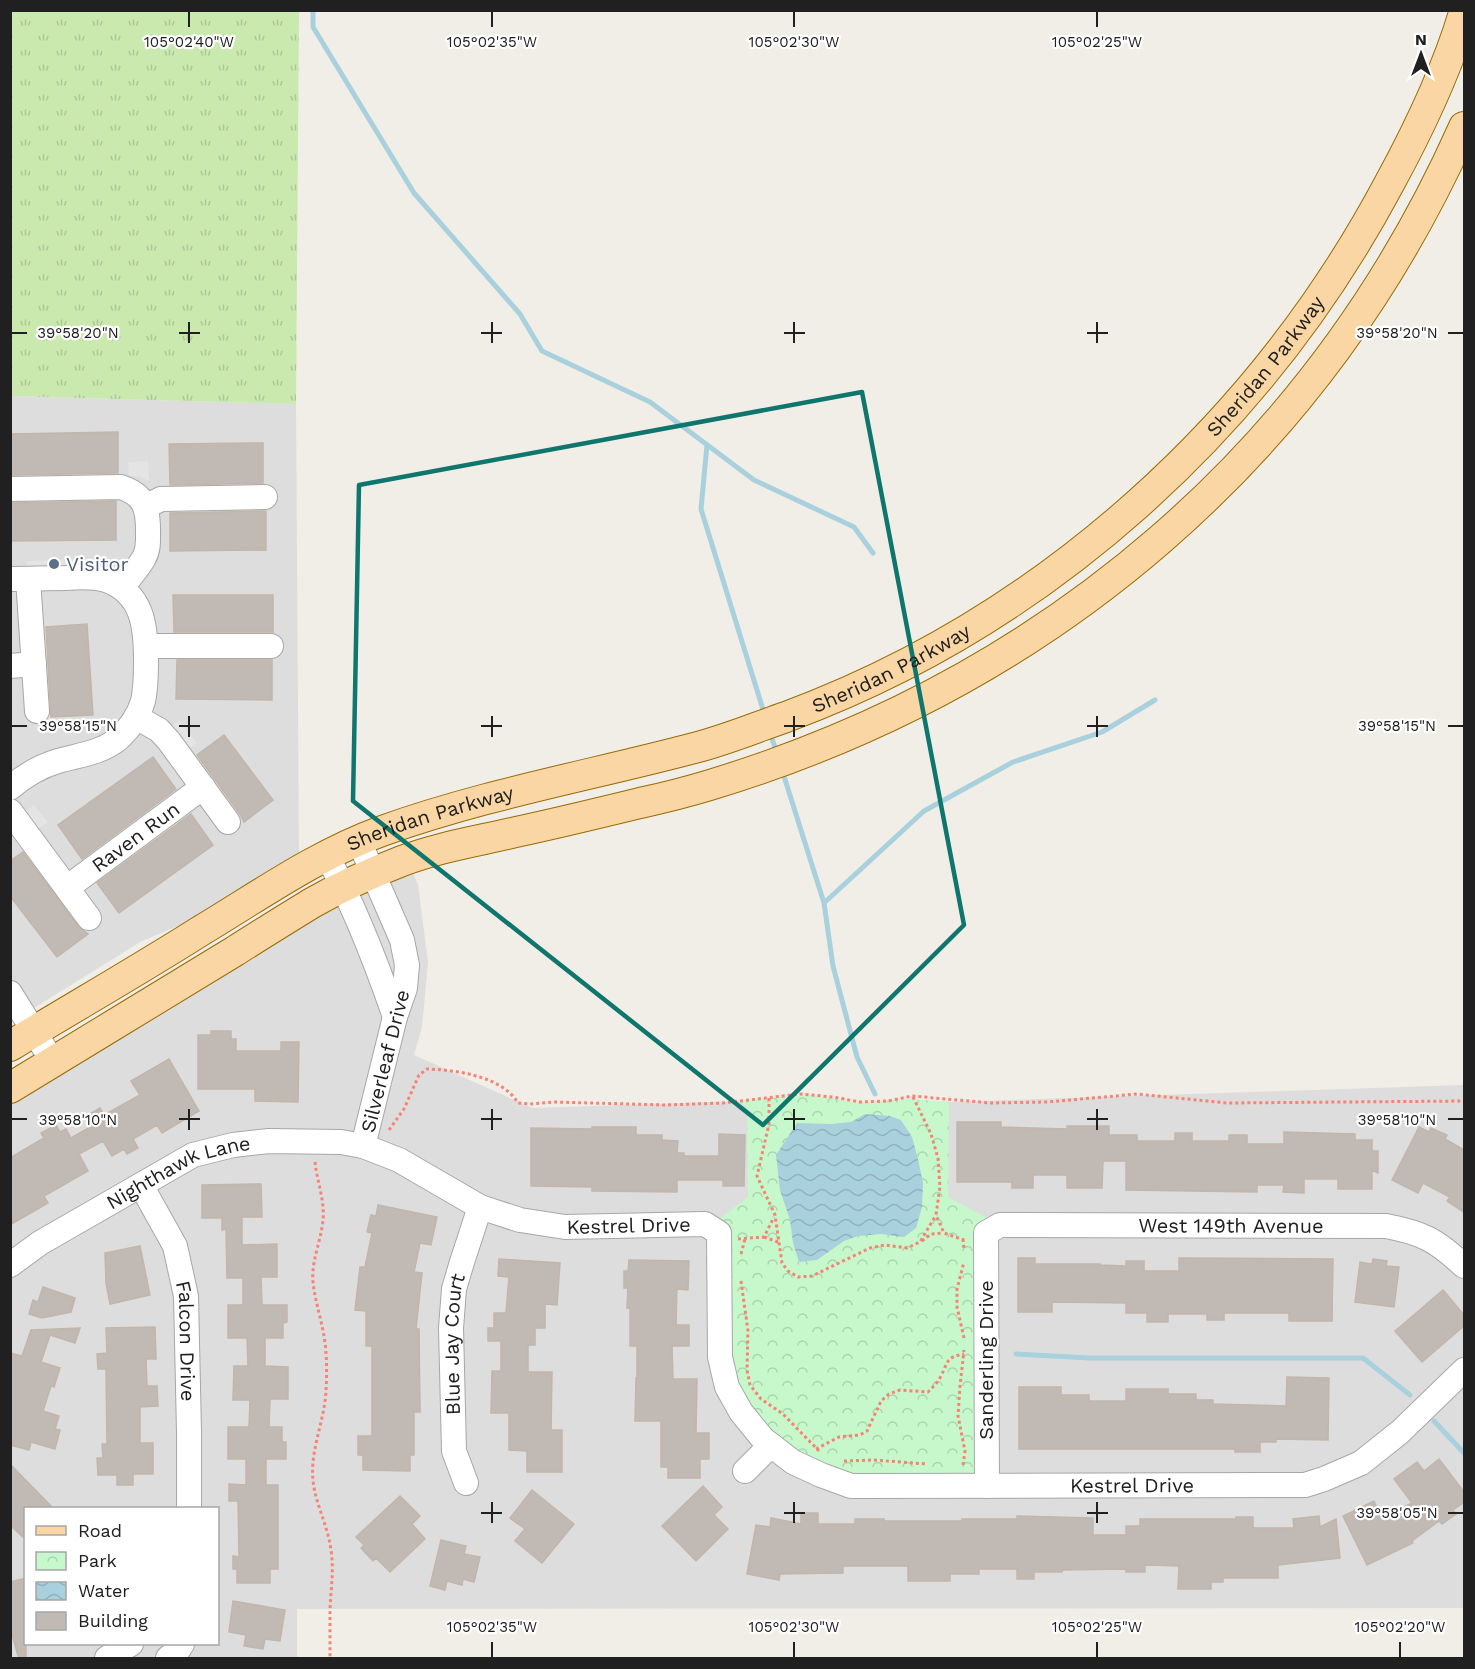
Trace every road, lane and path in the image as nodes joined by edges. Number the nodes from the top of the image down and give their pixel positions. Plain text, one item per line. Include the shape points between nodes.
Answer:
1 (1464, 13) edge
2 (1464, 127) edge
3 (10, 489) edge
4 (265, 496) dead end
5 (145, 507) junction
6 (19, 579) edge
7 (122, 588) junction
8 (146, 646) junction
9 (271, 646) dead end
10 (34, 664) junction
11 (10, 666) edge
12 (37, 711) dead end
13 (136, 717) junction
14 (203, 787) junction
15 (10, 788) edge
16 (10, 811) edge
17 (228, 822) dead end
18 (359, 841) junction
19 (327, 856) junction
20 (373, 873) junction
21 (344, 886) junction
22 (68, 887) junction
23 (89, 918) dead end
24 (10, 993) edge
25 (395, 1017) junction
26 (18, 1042) edge
27 (31, 1076) edge
28 (912, 1096) junction
29 (769, 1098) junction
30 (1464, 1101) edge
31 (388, 1131) dead end
32 (363, 1146) junction
33 (315, 1162) dead end
34 (141, 1185) junction
35 (480, 1207) junction
36 (775, 1215) junction
37 (936, 1215) junction
38 (944, 1233) junction
39 (764, 1237) junction
40 (745, 1239) junction
41 (963, 1239) junction
42 (986, 1240) junction
43 (719, 1241) junction
44 (778, 1242) junction
45 (920, 1242) junction
46 (739, 1259) dead end
47 (10, 1264) edge
48 (1464, 1266) edge
49 (740, 1271) dead end
50 (964, 1354) junction
51 (1464, 1370) edge
52 (771, 1445) junction
53 (816, 1449) junction
54 (822, 1453) dead end
55 (841, 1461) dead end
56 (935, 1465) dead end
57 (955, 1466) dead end
58 (745, 1471) dead end
59 (466, 1483) dead end
60 (987, 1486) junction
61 (189, 1507) edge
62 (129, 1645) edge
63 (181, 1645) edge
64 (108, 1659) edge
65 (168, 1659) edge
66 (330, 1659) edge

1 - 18 main road, Sheridan Parkway via 1421,123 1366,228 1314,308 1263,375 1188,459 1059,568 1016,599 906,664 790,715 701,746 487,799
2 - 20 main road, Sheridan Parkway via 1416,224 1367,305 1293,404 1211,494 1118,576 1069,613 909,708 793,759 707,787 447,847
3 - 5 street via 121,488 139,496
4 - 5 street via 161,499
5 - 7 street via 148,547
6 - 7 street via 92,577
6 - 10 street
7 - 8 street via 140,611
8 - 9 street
8 - 13 street via 146,681
10 - 11 street
10 - 12 street
13 - 14 street via 159,730
13 - 15 street via 117,739 101,749 57,761
14 - 17 street
14 - 22 street, Raven Run
16 - 22 street
18 - 19 main road, Sheridan Parkway
18 - 20 street, Silverleaf Drive
19 - 21 street
19 - 26 main road, Sheridan Parkway
20 - 21 main road, Sheridan Parkway
20 - 25 street, Silverleaf Drive via 402,940 407,965 405,988
21 - 25 street
21 - 27 main road, Sheridan Parkway
22 - 23 street
24 - 26 street
25 - 32 street, Silverleaf Drive
26 - 27 street
28 - 29 path via 860,1102 800,1094
28 - 30 path via 991,1103 1137,1094 1227,1103
28 - 37 path via 938,1158 940,1187
29 - 31 path via 666,1106 530,1104 519,1103 491,1081 427,1069 419,1075 404,1109
29 - 36 path via 769,1124 757,1176
32 - 34 street, Nighthawk Lane via 269,1141 233,1145 193,1155
32 - 35 street, Kestrel Drive via 399,1160
33 - 66 path via 323,1218 313,1281 327,1364 313,1480 334,1570
34 - 47 street, Nighthawk Lane
34 - 61 street, Falcon Drive via 176,1246 186,1296
35 - 43 street, Kestrel Drive via 520,1220 565,1227 705,1224 718,1233
35 - 59 street, Blue Jay Court via 454,1289 451,1328 454,1451
36 - 39 path
36 - 44 path
37 - 38 path
37 - 45 path
38 - 41 path
38 - 45 path via 932,1234
39 - 40 path
39 - 44 path
40 - 43 path
40 - 46 path
41 - 42 path
41 - 50 path via 966,1258 957,1289 957,1307
42 - 48 street, West 149th Avenue via 1000,1225 1386,1226 1427,1237
42 - 60 street, Sanderling Drive
43 - 52 street, Kestrel Drive via 720,1357 728,1387 741,1412
44 - 45 path via 782,1263 798,1276 812,1276 870,1248 907,1248
49 - 53 path via 750,1385 761,1400 783,1414
50 - 53 path via 953,1356 928,1392 900,1390 889,1394 881,1401 867,1431 839,1437
50 - 57 path via 958,1416 965,1451 963,1467
51 - 60 street, Kestrel Drive via 1400,1432 1361,1463 1305,1485
52 - 58 street
52 - 60 street, Kestrel Drive via 793,1462 851,1486
53 - 54 path
55 - 56 path
62 - 64 street
63 - 65 street

